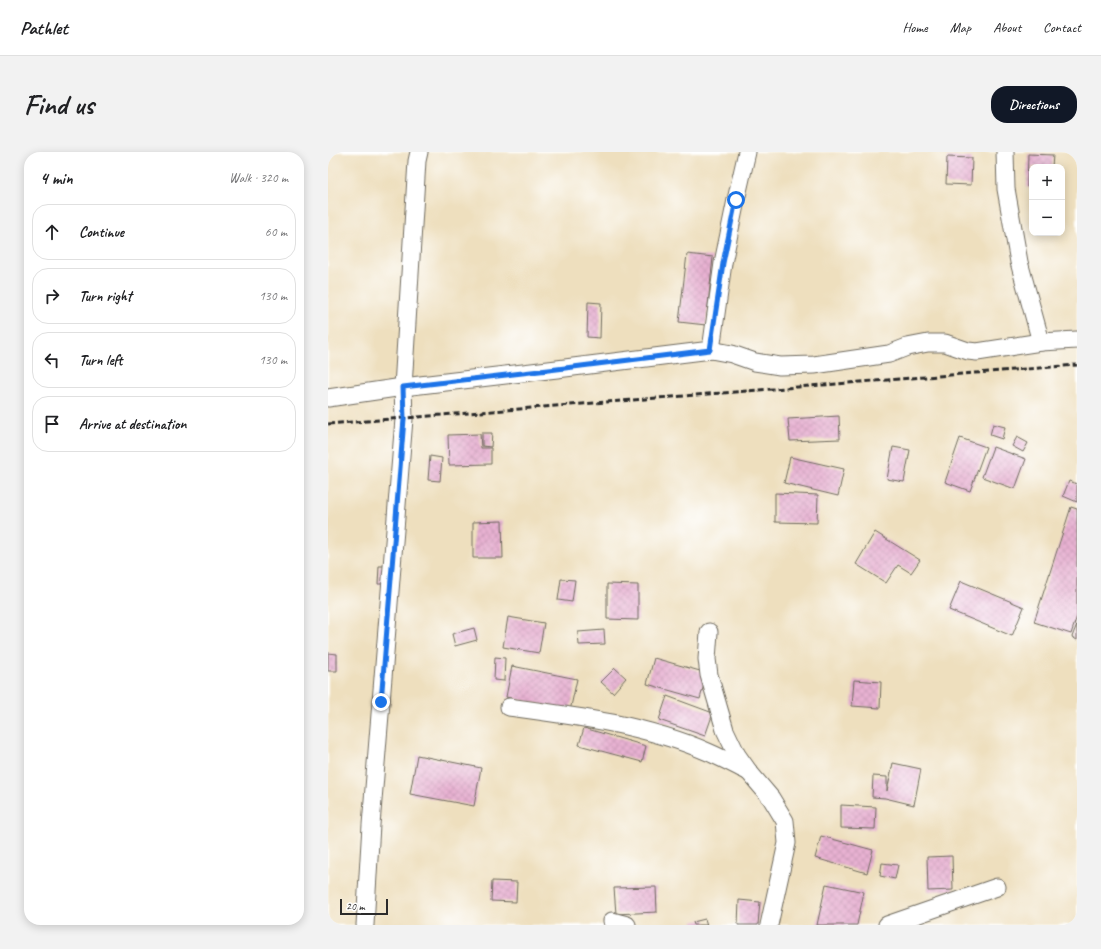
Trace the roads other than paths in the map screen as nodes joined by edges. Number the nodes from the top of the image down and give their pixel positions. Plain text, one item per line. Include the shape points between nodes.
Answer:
1 (419, 152) edge
2 (747, 152) edge
3 (1005, 152) edge
4 (1077, 340) edge
5 (1040, 342) junction
6 (710, 350) junction
7 (403, 387) junction
8 (328, 398) edge
9 (709, 632) dead end
10 (509, 707) dead end
11 (749, 772) junction
12 (997, 887) dead end
13 (365, 925) edge
14 (770, 925) edge
15 (887, 925) edge

1 - 7 street
2 - 6 street via 723,263
3 - 5 street via 1006,189 1018,255
4 - 5 street
5 - 6 street via 977,352 945,343 928,343 889,354 814,365 780,366
6 - 7 street
7 - 8 street
7 - 13 street via 404,419
9 - 11 street via 708,675 725,730
10 - 11 street via 572,716 670,738
11 - 14 street via 771,798 785,821 787,843
12 - 15 street

